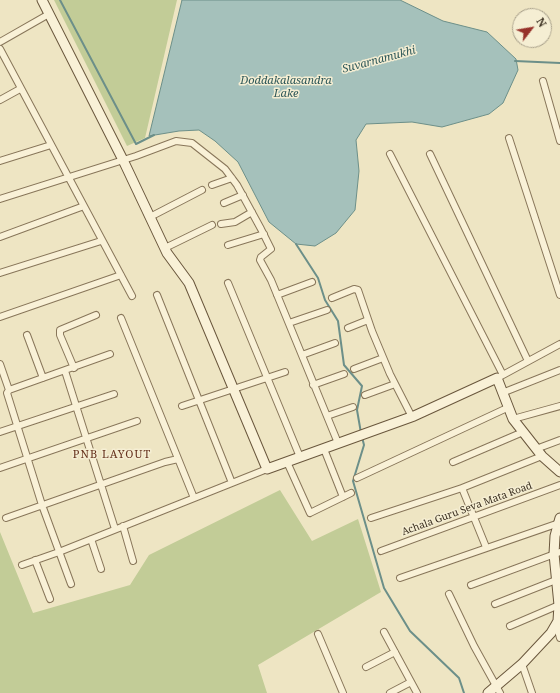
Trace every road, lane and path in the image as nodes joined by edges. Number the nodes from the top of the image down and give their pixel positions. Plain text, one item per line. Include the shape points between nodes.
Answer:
1 (42, 0) edge
2 (49, 14) junction
3 (0, 42) edge
4 (0, 49) edge
5 (543, 81) dead end
6 (20, 89) junction
7 (0, 100) edge
8 (508, 138) dead end
9 (560, 141) edge
10 (51, 145) junction
11 (390, 154) dead end
12 (430, 154) dead end
13 (123, 160) junction
14 (0, 161) edge
15 (68, 176) junction
16 (232, 178) junction
17 (212, 185) dead end
18 (202, 190) dead end
19 (242, 195) junction
20 (0, 198) edge
21 (224, 203) dead end
22 (84, 206) junction
23 (252, 212) junction
24 (150, 216) junction
25 (221, 224) dead end
26 (212, 225) dead end
27 (264, 234) junction
28 (0, 237) edge
29 (101, 241) junction
30 (228, 245) dead end
31 (165, 248) junction
32 (0, 273) edge
33 (121, 275) junction
34 (312, 282) dead end
35 (228, 283) dead end
36 (277, 294) junction
37 (157, 295) dead end
38 (560, 295) edge
39 (132, 296) dead end
40 (332, 298) dead end
41 (327, 310) dead end
42 (96, 315) dead end
43 (0, 317) edge
44 (121, 318) dead end
45 (368, 320) junction
46 (289, 324) junction
47 (348, 328) dead end
48 (28, 335) dead end
49 (335, 343) dead end
50 (560, 344) edge
51 (110, 354) dead end
52 (302, 356) junction
53 (383, 358) junction
54 (528, 361) junction
55 (0, 364) edge
56 (74, 368) junction
57 (354, 369) dead end
58 (560, 370) edge
59 (65, 371) junction
60 (285, 372) dead end
61 (344, 374) dead end
62 (500, 376) junction
63 (43, 378) junction
64 (267, 379) junction
65 (395, 384) junction
66 (313, 385) junction
67 (234, 389) junction
68 (5, 393) edge
69 (502, 393) junction
70 (114, 394) dead end
71 (365, 395) dead end
72 (199, 400) junction
73 (182, 406) dead end
74 (560, 406) edge
75 (76, 407) junction
76 (353, 407) dead end
77 (508, 408) junction
78 (327, 416) junction
79 (412, 417) junction
80 (513, 419) junction
81 (137, 421) dead end
82 (18, 426) junction
83 (0, 432) edge
84 (523, 432) junction
85 (86, 439) junction
86 (560, 440) edge
87 (338, 443) junction
88 (324, 449) junction
89 (539, 452) junction
90 (300, 458) junction
91 (28, 459) junction
92 (178, 459) junction
93 (287, 462) junction
94 (453, 462) dead end
95 (0, 468) edge
96 (267, 469) junction
97 (560, 472) edge
98 (357, 478) dead end
99 (232, 483) junction
100 (101, 485) junction
101 (560, 485) edge
102 (462, 488) junction
103 (352, 493) dead end
104 (343, 497) junction
105 (194, 498) junction
106 (42, 505) junction
107 (474, 517) junction
108 (6, 518) dead end
109 (371, 518) dead end
110 (559, 520) edge
111 (123, 526) junction
112 (115, 529) junction
113 (91, 539) junction
114 (486, 547) junction
115 (381, 551) dead end
116 (59, 552) junction
117 (557, 553) edge
118 (35, 560) junction
119 (133, 561) dead end
120 (22, 565) dead end
121 (101, 569) dead end
122 (400, 578) dead end
123 (556, 580) junction
124 (71, 584) dead end
125 (471, 585) dead end
126 (449, 594) dead end
127 (50, 599) dead end
128 (495, 604) dead end
129 (559, 605) edge
130 (556, 623) junction
131 (510, 626) dead end
132 (384, 632) dead end
133 (318, 634) dead end
134 (560, 638) edge
135 (395, 652) junction
136 (522, 664) junction
137 (366, 666) dead end
138 (411, 682) junction
139 (499, 689) edge
140 (343, 693) edge
141 (390, 693) edge
142 (417, 693) edge
143 (488, 693) edge
144 (532, 693) edge

1 - 2 street
2 - 3 street
2 - 13 street
4 - 6 street
5 - 9 street
6 - 7 street
6 - 10 street
8 - 38 street
10 - 14 street
10 - 15 street
11 - 62 street
12 - 54 street
13 - 15 street
13 - 16 street via 176,141 192,143 225,169
13 - 24 street
15 - 20 street
15 - 22 street
16 - 17 street
16 - 19 street
18 - 24 street
19 - 21 street
19 - 23 street
22 - 28 street
22 - 29 street
23 - 25 street via 235,222
23 - 27 street
24 - 31 street
26 - 31 street
27 - 30 street
27 - 36 street via 271,249 260,260
29 - 32 street
29 - 33 street
31 - 67 street via 189,283
33 - 39 street
33 - 43 street
34 - 36 street
35 - 64 street
36 - 46 street
37 - 72 street
40 - 45 street via 354,289 358,290
41 - 46 street
42 - 56 street via 60,330
44 - 92 street
45 - 47 street
45 - 53 street
46 - 52 street
48 - 63 street
49 - 52 street
50 - 54 street
51 - 56 street
52 - 66 street
53 - 57 street
53 - 65 street
54 - 62 street
55 - 68 street
56 - 59 street
58 - 69 street
59 - 63 street
59 - 75 street
60 - 64 street
61 - 66 street
62 - 69 street
62 - 79 street
63 - 68 street
64 - 67 street
64 - 90 street
65 - 71 street
65 - 79 street
66 - 78 street
67 - 72 street
67 - 96 street
68 - 82 street
69 - 77 street
70 - 75 street
72 - 73 street
72 - 99 street
74 - 80 street
75 - 82 street
75 - 85 street
76 - 78 street
77 - 80 street
77 - 98 street
78 - 87 street
79 - 87 street
80 - 84 street
81 - 85 street
82 - 83 street
82 - 91 street
84 - 89 street
84 - 94 street
85 - 91 street
85 - 100 street
86 - 89 street
87 - 88 street
88 - 90 street
88 - 104 street
89 - 97 street
89 - 102 street
90 - 93 street
91 - 95 street
91 - 106 street
92 - 100 street
92 - 105 street
93 - 96 street
93 - 104 street via 310,513
96 - 99 street
99 - 105 street
100 - 106 street
100 - 112 street
101 - 107 street, Achala Guru Seva Mata Road
102 - 107 street
102 - 109 street
103 - 104 street
105 - 111 street
106 - 108 street
106 - 116 street
107 - 114 street
107 - 115 street, Achala Guru Seva Mata Road
110 - 114 street
110 - 117 street via 555,536
111 - 112 street
111 - 119 street
112 - 113 street
113 - 116 street
113 - 121 street
114 - 122 street
116 - 118 street
116 - 124 street
117 - 123 street
117 - 125 street
118 - 120 street
118 - 127 street
123 - 128 street
123 - 129 street
126 - 139 street via 474,646
129 - 130 street
129 - 131 street
130 - 134 street
130 - 136 street via 551,633
132 - 135 street
133 - 140 street
135 - 137 street
135 - 138 street
136 - 139 street
136 - 144 street
138 - 141 street
138 - 142 street
139 - 143 street

